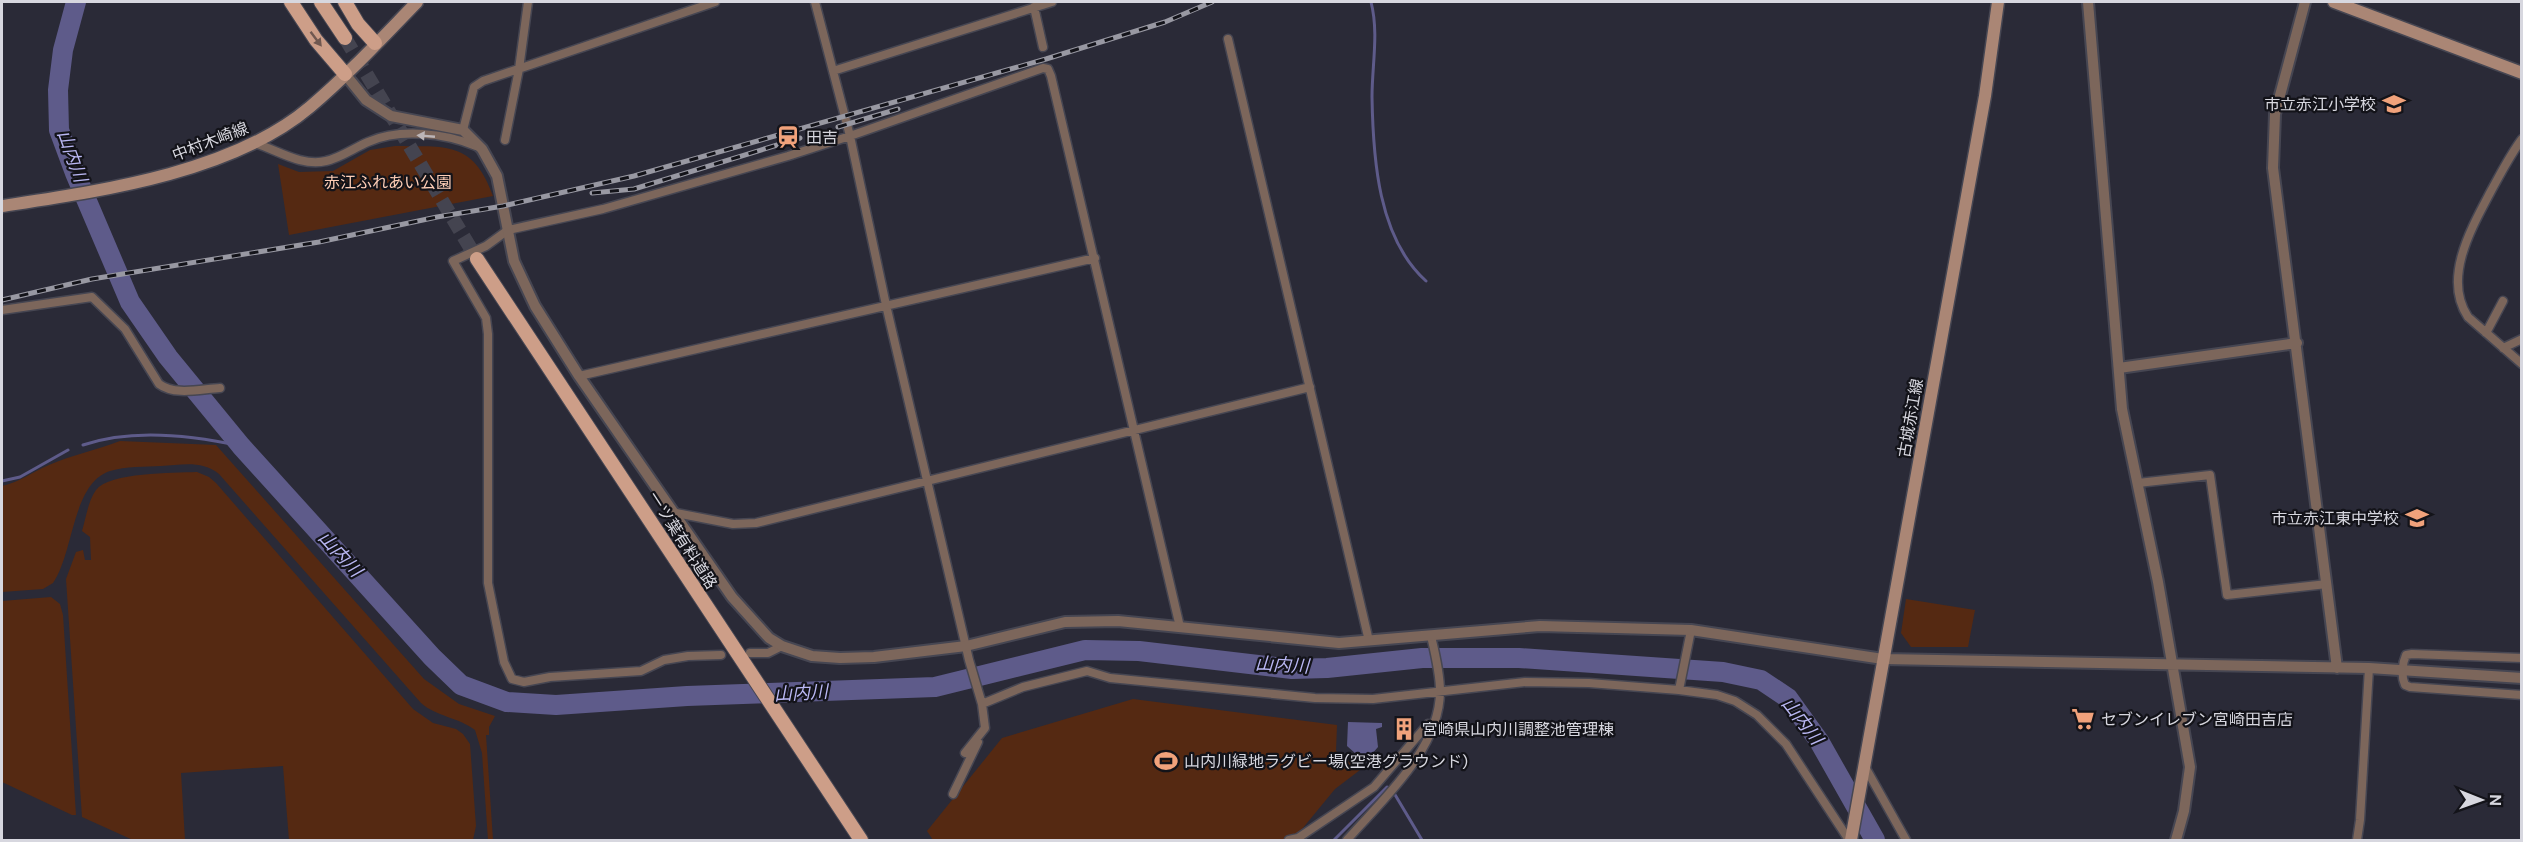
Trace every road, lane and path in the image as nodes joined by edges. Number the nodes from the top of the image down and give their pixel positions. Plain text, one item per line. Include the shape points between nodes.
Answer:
1 (291, 2) edge
2 (321, 2) edge
3 (326, 2) edge
4 (345, 2) edge
5 (417, 2) edge
6 (528, 2) edge
7 (716, 2) edge
8 (814, 2) edge
9 (1052, 2) edge
10 (1998, 2) edge
11 (2088, 2) edge
12 (2305, 2) edge
13 (2334, 2) edge
14 (1034, 7) junction
15 (1228, 39) dead end
16 (375, 43) junction
17 (1043, 47) dead end
18 (519, 69) junction
19 (832, 71) junction
20 (2522, 73) edge
21 (345, 74) junction
22 (463, 130) junction
23 (850, 136) junction
24 (2522, 139) edge
25 (505, 140) dead end
26 (255, 143) junction
27 (482, 148) junction
28 (2, 206) edge
29 (508, 230) junction
30 (1095, 258) junction
31 (477, 259) tunnel mouth
32 (2503, 301) dead end
33 (886, 305) junction
34 (2, 310) edge
35 (2486, 333) junction
36 (2522, 339) edge
37 (2297, 343) junction
38 (2503, 348) junction
39 (2522, 364) edge
40 (2119, 368) junction
41 (579, 376) junction
42 (1310, 387) junction
43 (220, 388) dead end
44 (1136, 431) junction
45 (929, 481) junction
46 (2138, 483) junction
47 (676, 513) junction
48 (2327, 585) junction
49 (1180, 627) junction
50 (1691, 630) junction
51 (1369, 641) junction
52 (1432, 641) junction
53 (782, 646) junction
54 (966, 646) junction
55 (721, 655) dead end
56 (2522, 658) edge
57 (1882, 659) junction
58 (748, 660) junction
59 (2172, 664) junction
60 (2337, 668) junction
61 (2369, 668) junction
62 (2403, 670) junction
63 (2522, 678) edge
64 (1440, 688) junction
65 (1679, 690) junction
66 (2522, 695) edge
67 (981, 700) junction
68 (1434, 726) junction
69 (985, 728) junction
70 (965, 753) dead end
71 (1863, 768) junction
72 (953, 794) dead end
73 (1851, 838) edge
74 (861, 840) edge
75 (1289, 840) edge
76 (1347, 840) edge
77 (1906, 840) edge
78 (2176, 840) edge
79 (2357, 840) edge

1 -> 21 main road
2 - 3 main road via 345,38
4 - 16 main road
5 - 16 main road, 中村木崎線
6 - 18 street
7 - 18 street
8 - 19 street
9 - 14 street
10 - 57 main road, 古城赤江線 via 1985,96
11 - 40 street
12 - 37 street via 2275,114 2273,168
13 - 20 main road
14 - 17 street
14 - 19 street
15 - 42 street
16 - 21 main road, 中村木崎線
18 - 22 street via 474,87
18 - 25 street
19 - 23 street
21 - 22 street via 366,100 391,116
21 - 26 main road, 中村木崎線 via 309,108
22 - 27 street
23 - 29 street via 603,208
23 - 30 street via 1048,69
23 - 33 street
24 - 35 street via 2470,230 2462,253 2462,308
27 -> 26 street via 463,141 395,134 325,162 299,161
26 - 28 main road, 中村木崎線 via 160,177
27 - 29 street via 497,176
29 - 41 street via 514,261 535,306
29 - 55 street via 486,246 453,261 486,318 489,334 488,583 504,662 512,679 524,682 641,671 664,660
30 - 33 street
30 - 44 street
31 - 58 main road, 一ツ葉有料道路
32 - 35 street
33 - 41 street
33 - 45 street
34 - 43 street via 92,297 125,329 159,384 174,391
35 - 38 street
36 - 38 street
37 - 40 street
37 - 48 street
38 - 39 street
40 - 46 street via 2122,409
41 - 47 street
42 - 44 street
42 - 51 street
44 - 45 street
44 - 49 street
45 - 47 street via 756,523 733,524
45 - 54 street
46 - 48 street via 2210,475 2227,595
46 - 59 street
47 - 53 street via 732,597 769,638
48 - 60 street
49 - 51 street via 1339,643
49 - 54 street via 1118,621 1065,622
50 - 52 street via 1540,626
50 - 57 street
50 - 65 street
51 - 52 street
52 - 64 street
53 - 54 street via 812,656 840,658
53 - 58 street
54 - 67 street
56 - 62 street via 2412,654 2406,655
57 - 59 street
57 - 71 main road, 古城赤江線
58 - 74 main road, 一ツ葉有料道路 via 783,723
59 - 60 street
59 - 78 street via 2190,767
60 - 61 street
61 - 62 street
61 - 79 street
62 - 63 street
62 - 66 street via 2405,685 2410,687
64 - 65 street via 1525,682
64 - 67 street via 1373,699 1315,698 1110,678 1087,670
64 - 68 street
65 - 73 street via 1717,695 1758,715 1786,744
67 - 69 street
68 - 75 street via 1428,724 1374,787 1298,838
68 - 76 street via 1419,756
69 - 70 street
69 - 72 street
71 - 73 main road, 古城赤江線
71 - 77 street

